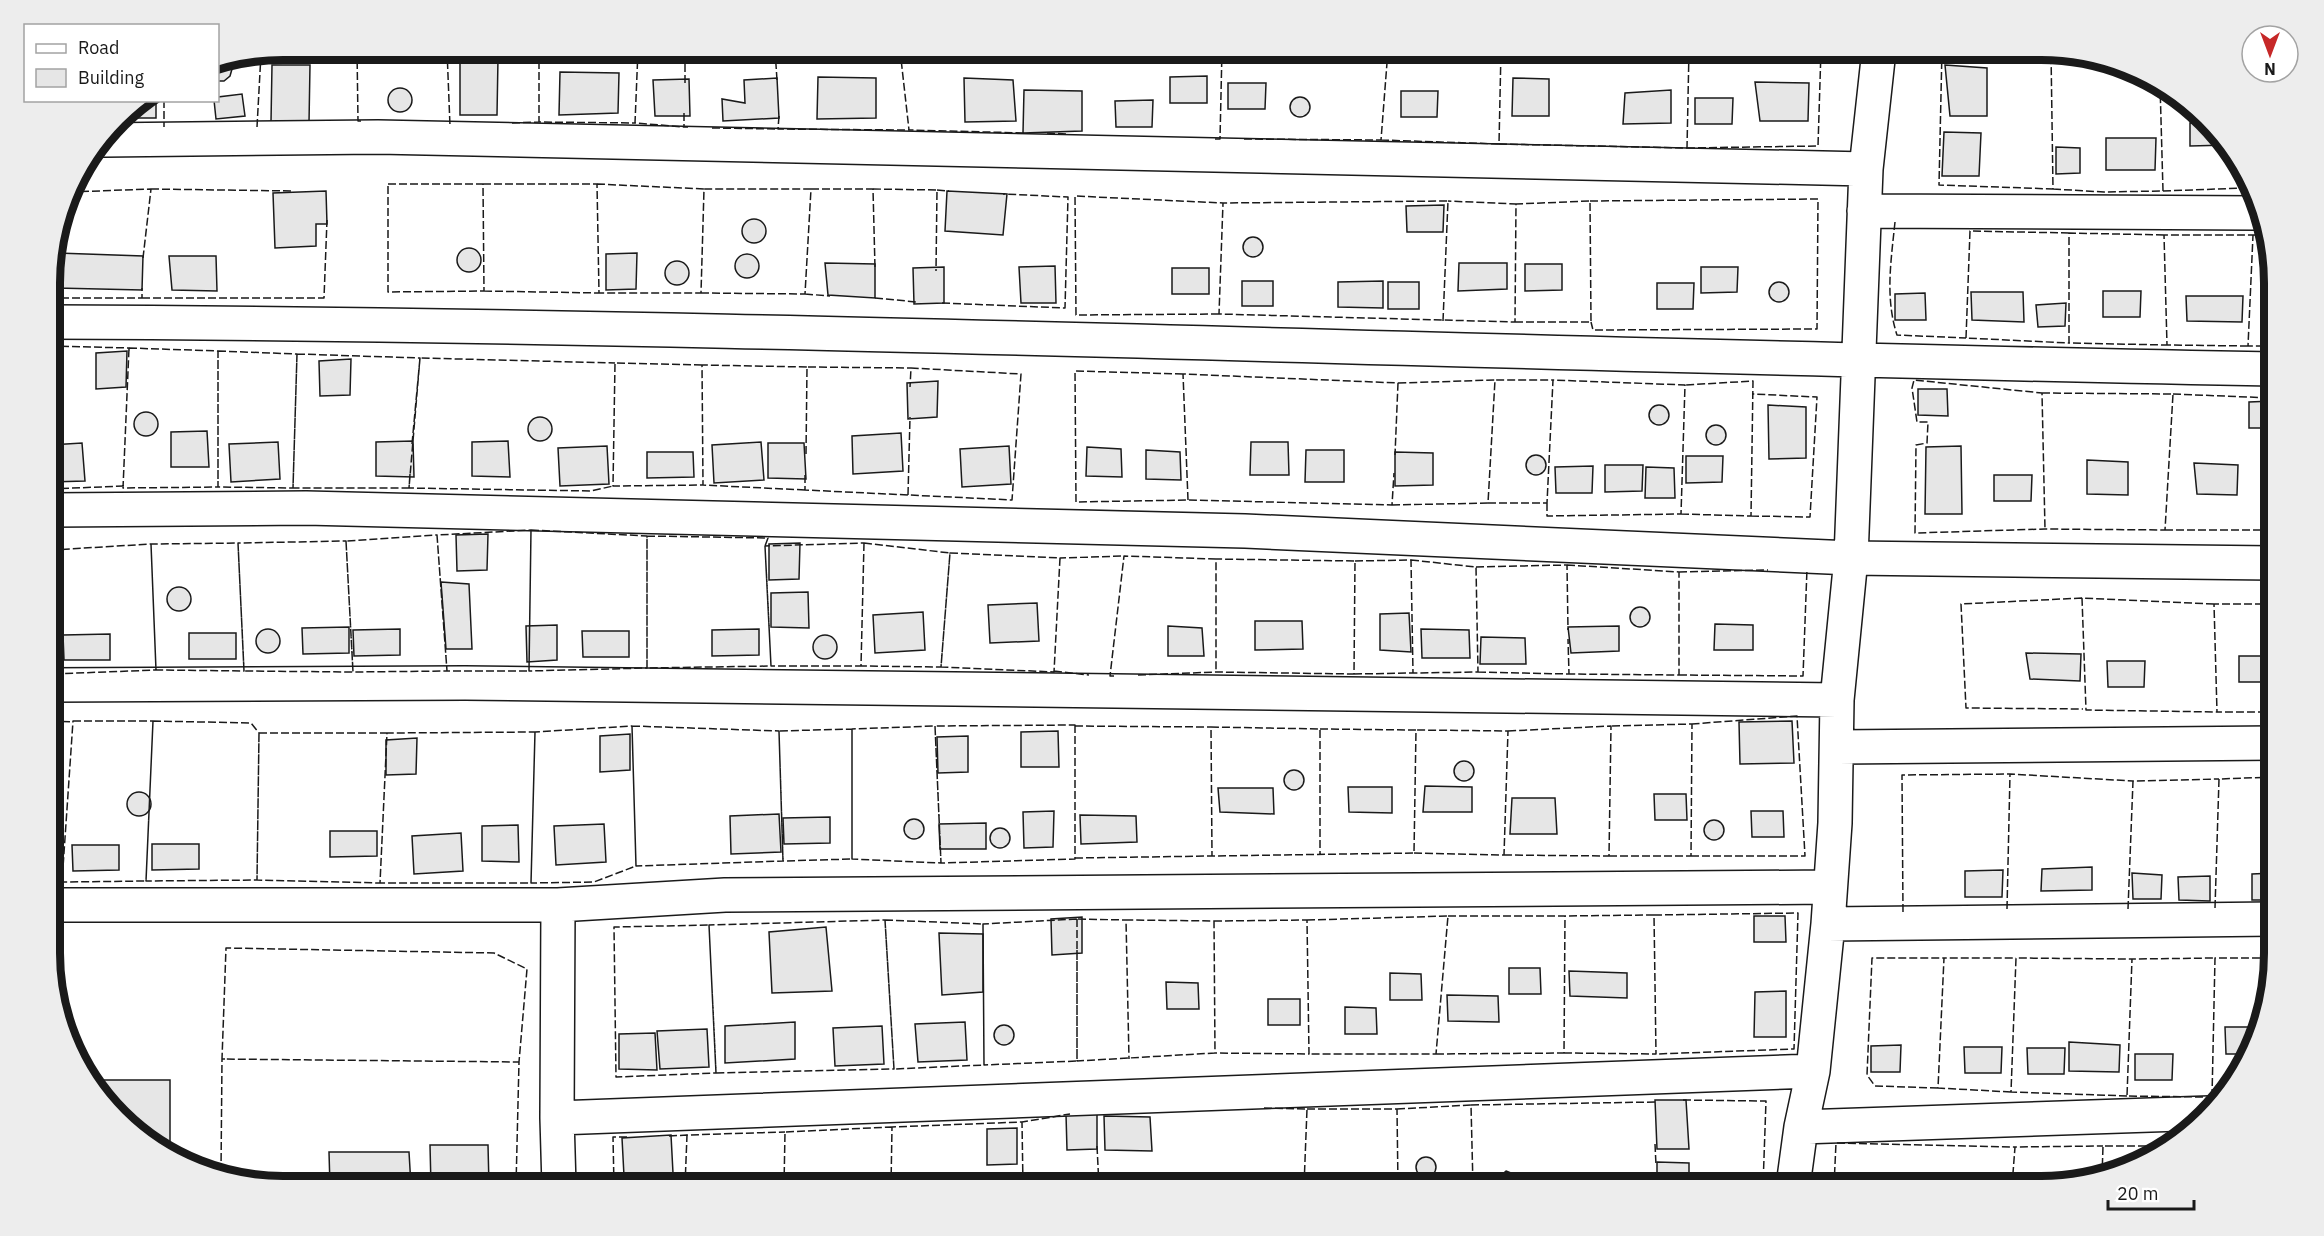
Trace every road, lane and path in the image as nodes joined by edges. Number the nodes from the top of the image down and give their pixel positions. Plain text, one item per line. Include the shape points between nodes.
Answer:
1 (1878, 60) edge
2 (112, 140) edge
3 (1866, 169) junction
4 (1864, 211) junction
5 (2253, 213) edge
6 (60, 322) edge
7 (1858, 362) junction
8 (2264, 369) edge
9 (60, 510) edge
10 (1851, 558) junction
11 (2264, 563) edge
12 (60, 685) edge
13 (1837, 700) junction
14 (2264, 743) edge
15 (1838, 747) junction
16 (1830, 887) junction
17 (60, 904) edge
18 (558, 905) junction
19 (2264, 920) edge
20 (1828, 924) junction
21 (1813, 1071) junction
22 (2196, 1113) edge
23 (557, 1118) junction
24 (1801, 1127) junction
25 (559, 1176) edge
26 (1794, 1176) edge

1 - 3 street
2 - 3 street via 390,137
3 - 4 street
4 - 5 street
4 - 7 street
6 - 7 street via 388,323
7 - 8 street
7 - 10 street
9 - 10 street via 306,508 1245,531
10 - 11 street
10 - 13 street
12 - 13 street via 465,683
13 - 15 street
14 - 15 street
15 - 16 street
16 - 18 street via 725,895
16 - 20 street
17 - 18 street
18 - 23 street
19 - 20 street
20 - 21 street
21 - 23 street
21 - 24 street
22 - 24 street
23 - 25 street
24 - 26 street

